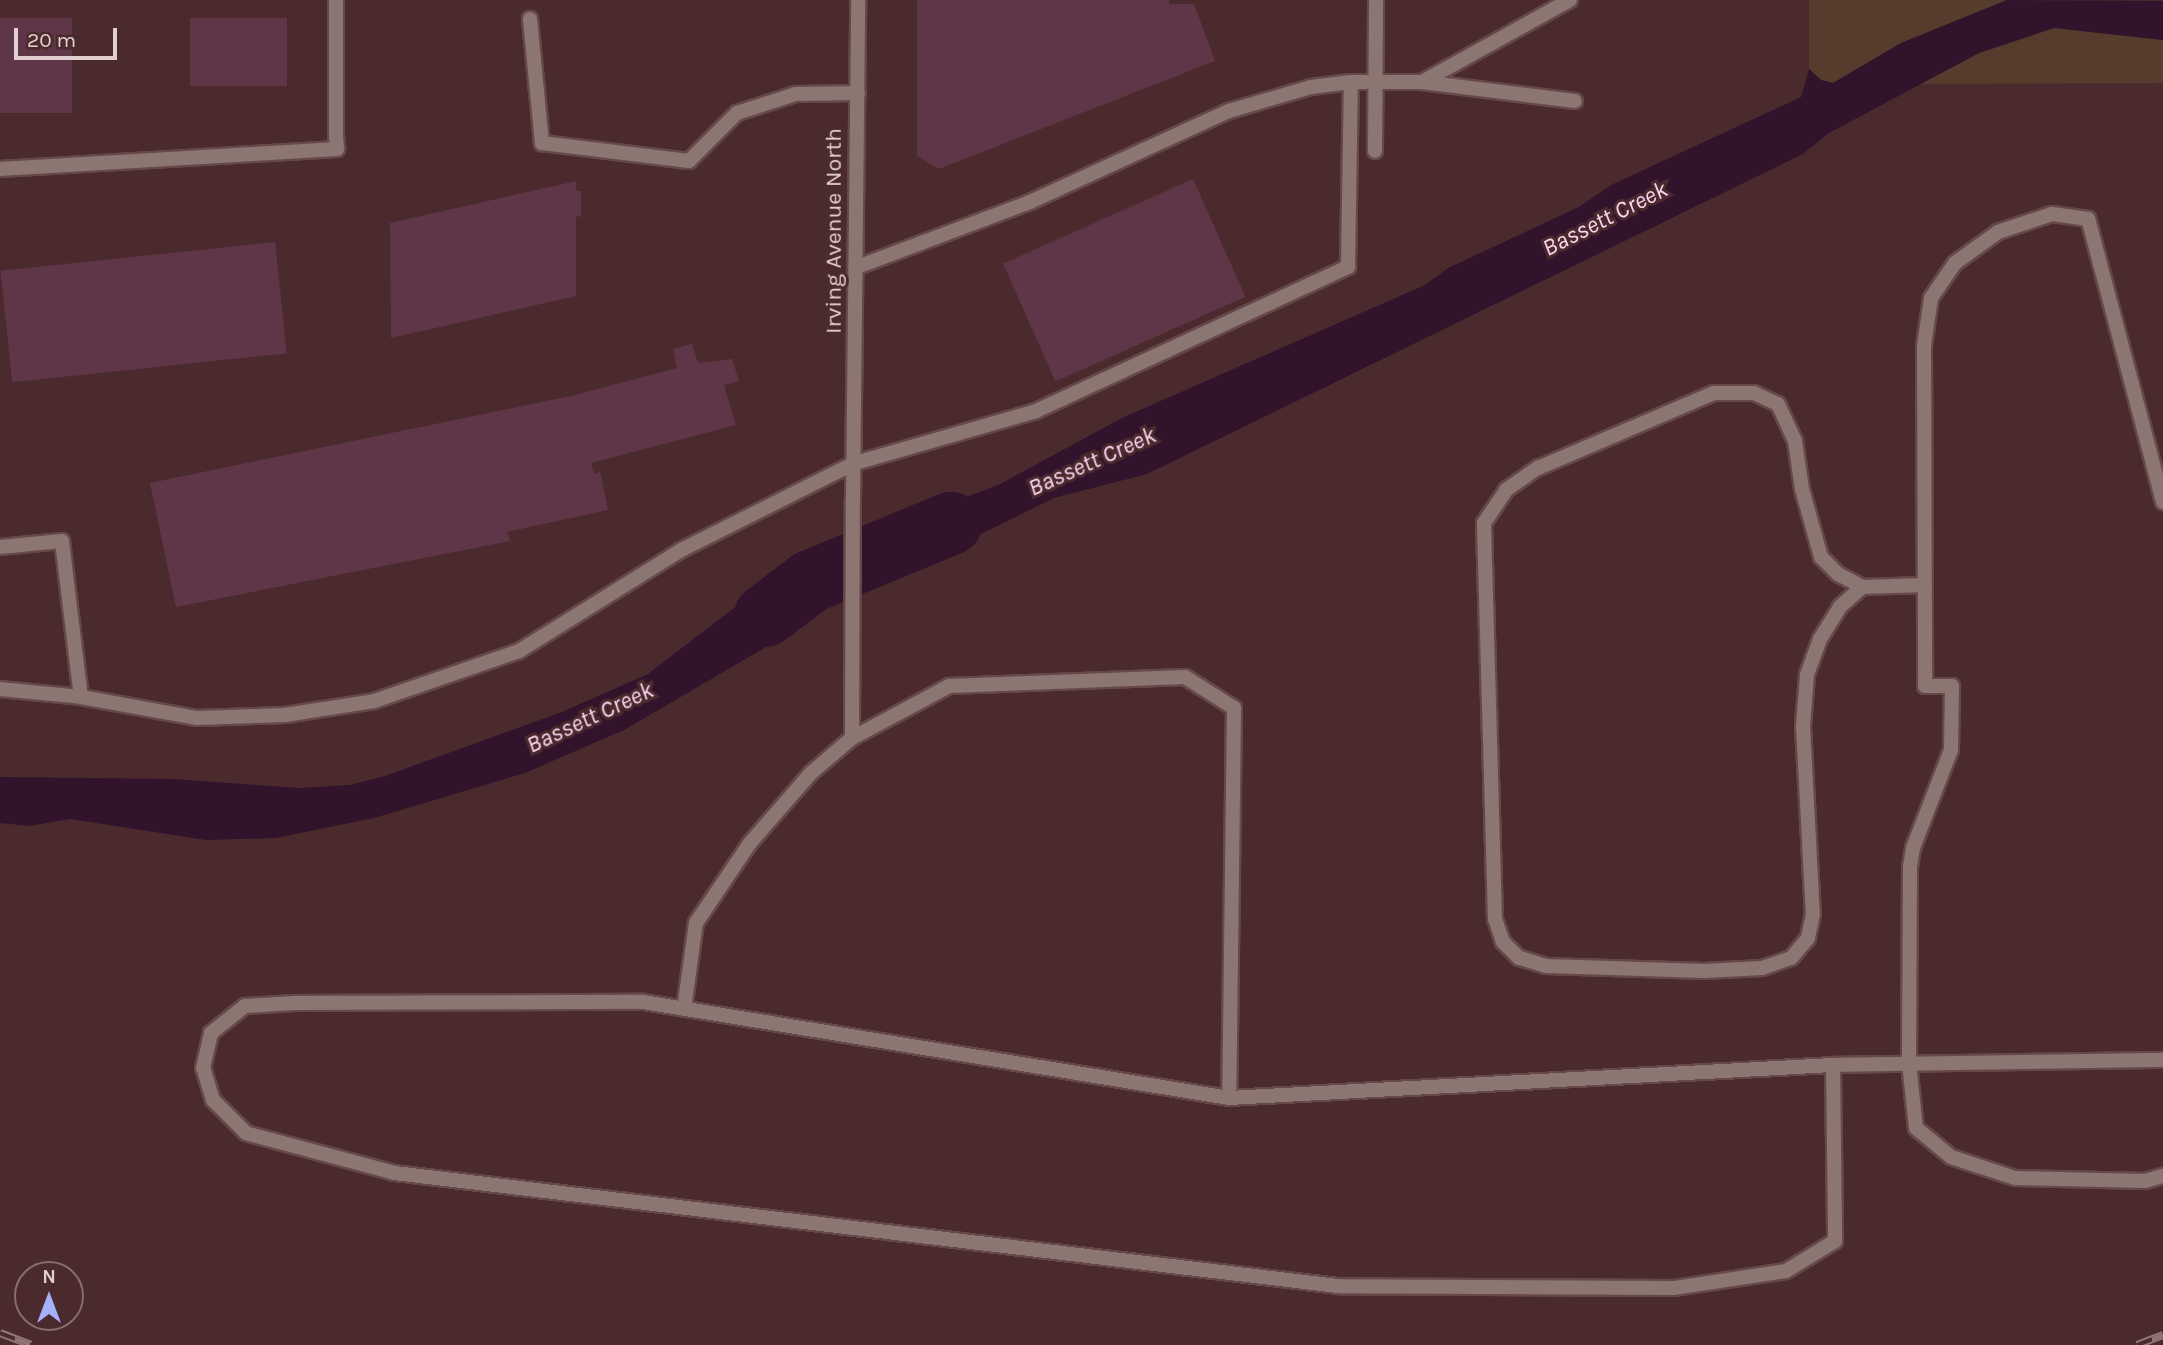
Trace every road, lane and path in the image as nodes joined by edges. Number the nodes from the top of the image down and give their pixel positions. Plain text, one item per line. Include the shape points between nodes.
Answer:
1 (336, 0) edge
2 (858, 0) edge
3 (1376, 0) edge
4 (1570, 0) edge
5 (530, 19) dead end
6 (1351, 82) junction
7 (1375, 82) junction
8 (1422, 82) junction
9 (858, 93) junction
10 (1575, 101) dead end
11 (1375, 151) dead end
12 (0, 169) edge
13 (857, 267) junction
14 (855, 463) junction
15 (2163, 502) edge
16 (0, 547) edge
17 (1925, 585) junction
18 (1862, 587) junction
19 (0, 689) edge
20 (81, 697) junction
21 (852, 738) junction
22 (684, 1009) junction
23 (2163, 1060) edge
24 (1909, 1063) junction
25 (1833, 1065) junction
26 (1229, 1098) junction
27 (2163, 1177) edge

1 - 12 street via 337,149
2 - 9 street, Irving Avenue North
3 - 7 street
4 - 8 street
5 - 9 street via 542,143 689,160 737,113 796,93
6 - 7 street
6 - 13 street via 1311,87 1229,111 1030,202
6 - 14 street via 1348,267 1036,411
7 - 8 street
7 - 11 street
8 - 10 street
9 - 13 street, Irving Avenue North
13 - 14 street, Irving Avenue North
14 - 20 street via 681,550 519,651 374,701 285,715 197,718
14 - 21 street, Irving Avenue North
15 - 17 street via 2088,219 2052,214 1998,232 1955,263 1931,298 1924,346
16 - 20 street via 62,541
17 - 18 street
17 - 24 street via 1925,686 1952,686 1951,750 1910,867
18 - 18 street via 1838,574 1821,557 1802,489 1795,441 1778,404 1754,393 1714,393 1538,468 1506,490 1484,523 1495,919 1503,942 1519,958 1546,966 1704,971 1762,968 1791,958 1808,937 1813,914 1803,726 1807,675 1820,639 1840,607
19 - 20 street
21 - 22 street via 811,774 750,843 696,923
21 - 26 street via 948,686 1185,677 1234,708
22 - 25 street via 643,1002 245,1006 211,1033 203,1068 213,1100 246,1133 395,1173 1338,1286 1674,1288 1786,1271 1835,1241
22 - 26 street
23 - 24 street
24 - 25 street
24 - 27 street via 1916,1128 1951,1157 2015,1178 2146,1181
25 - 26 street

